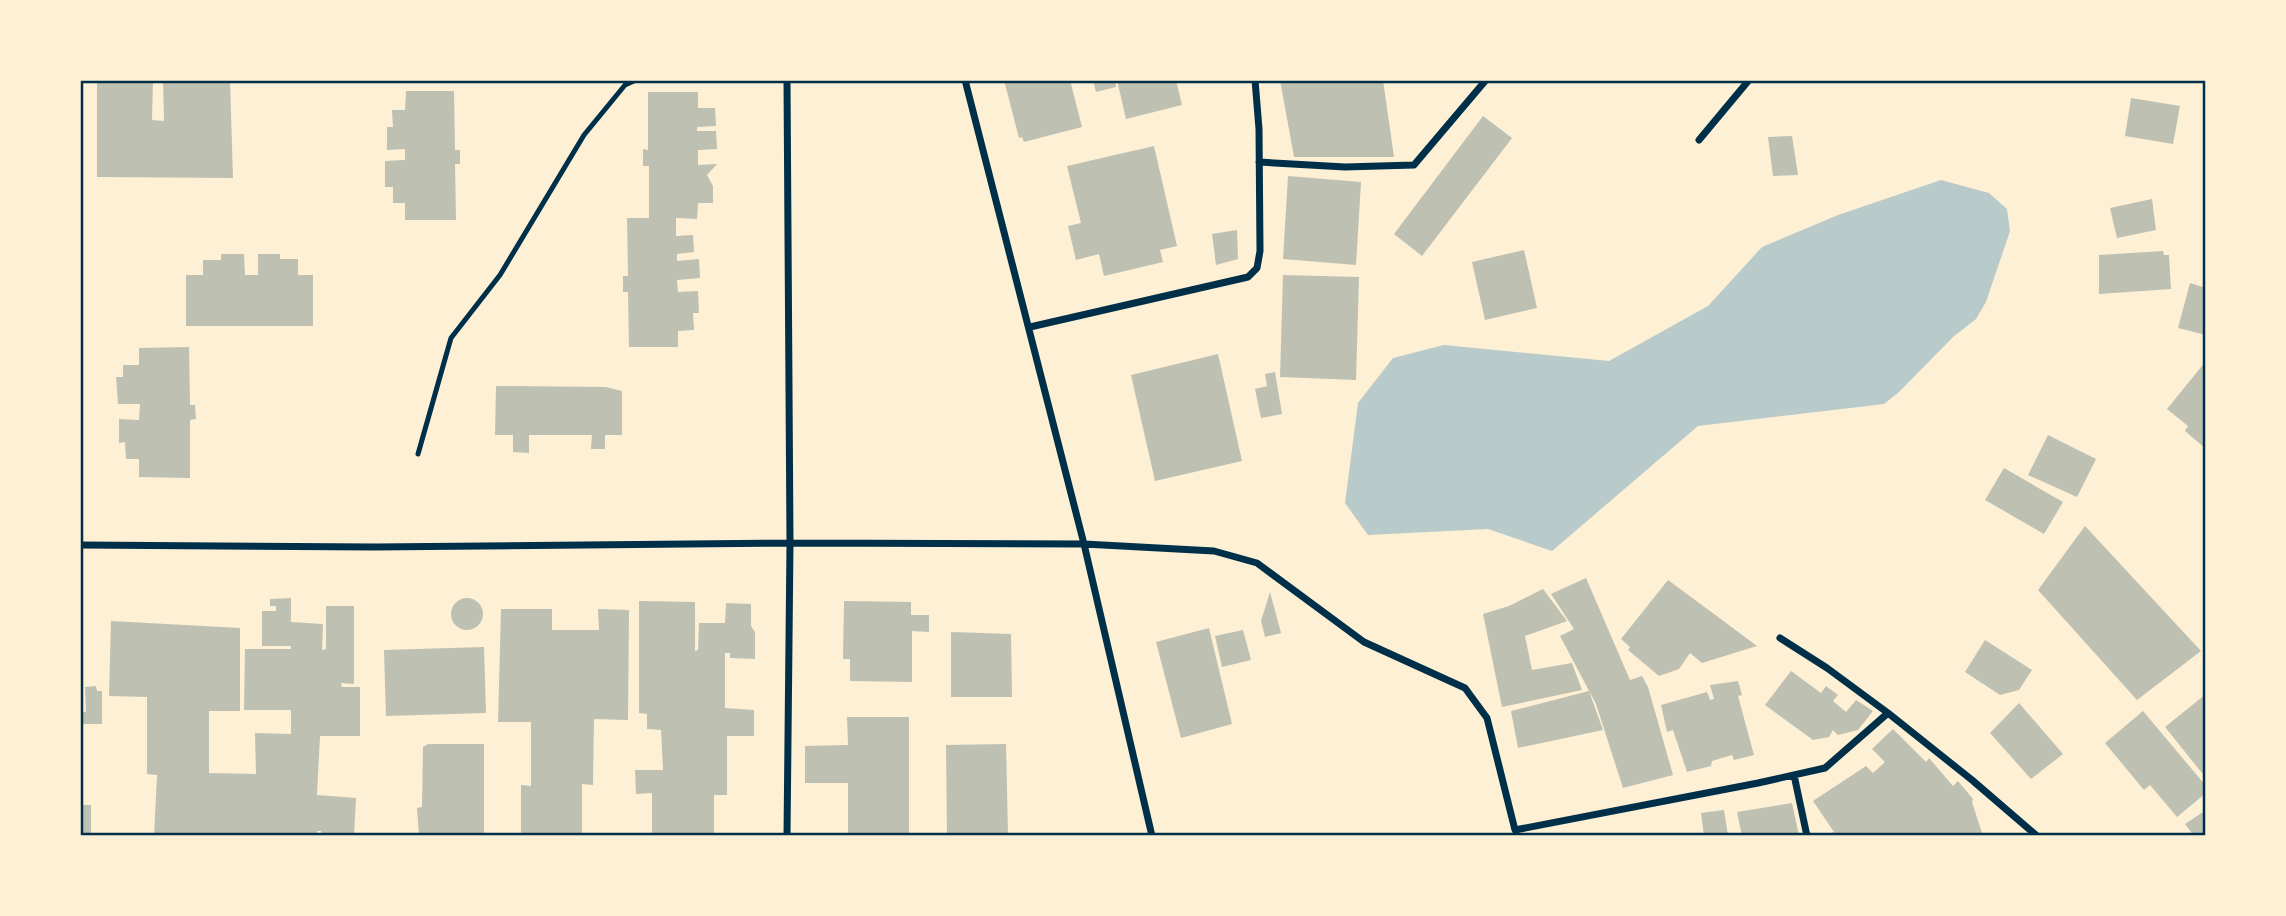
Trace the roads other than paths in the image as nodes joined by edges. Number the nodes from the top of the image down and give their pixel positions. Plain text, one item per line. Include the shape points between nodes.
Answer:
1 (636, 80) edge
2 (788, 80) edge
3 (965, 80) edge
4 (1255, 80) edge
5 (1486, 80) edge
6 (1749, 80) edge
7 (1699, 140) dead end
8 (1259, 162) junction
9 (1030, 327) junction
10 (418, 454) dead end
11 (790, 543) junction
12 (1084, 544) junction
13 (80, 545) edge
14 (1780, 638) dead end
15 (1888, 713) junction
16 (1794, 775) junction
17 (1516, 833) edge
18 (787, 835) edge
19 (1152, 835) edge
20 (1807, 835) edge
21 (2037, 835) edge

1 - 10 lane via 625,85 584,135 500,275 451,338
2 - 11 street
3 - 9 street
4 - 8 street
5 - 8 street via 1414,165
6 - 7 street
8 - 9 street via 1259,251 1257,268 1248,276
9 - 12 street
11 - 12 street
11 - 13 street
11 - 18 street
12 - 17 street via 1214,551 1258,563 1364,642 1465,688 1488,718
12 - 19 street
14 - 15 street
15 - 16 street via 1825,768
15 - 21 street
16 - 17 street
16 - 20 street

